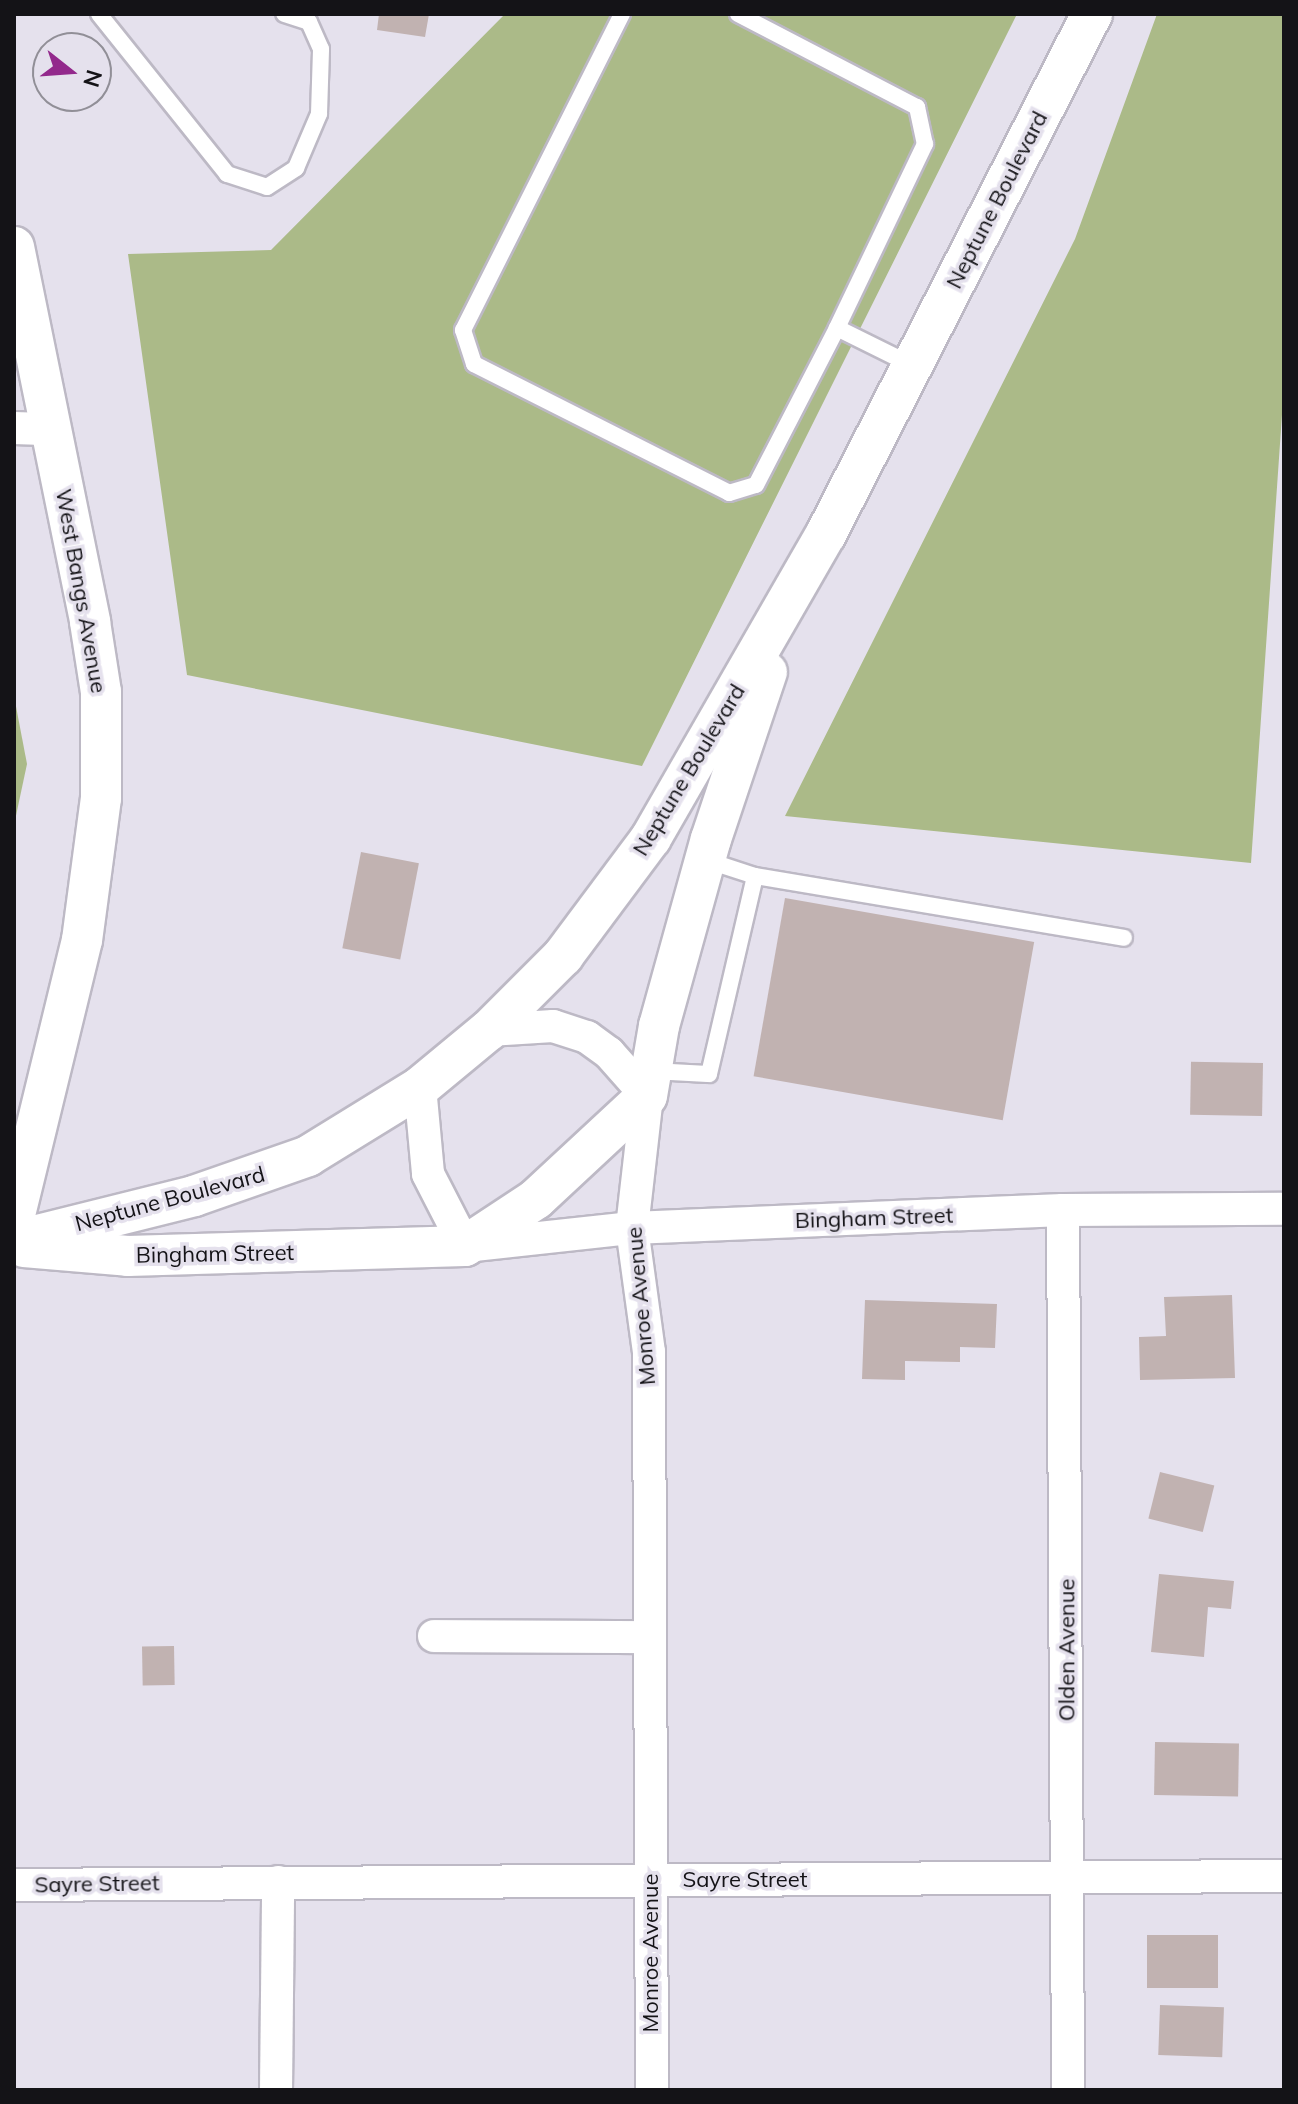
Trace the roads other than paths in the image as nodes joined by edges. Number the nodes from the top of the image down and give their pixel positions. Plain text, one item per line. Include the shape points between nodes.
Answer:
1 (99, 14) edge
2 (284, 14) edge
3 (622, 14) edge
4 (738, 14) edge
5 (1092, 14) edge
6 (14, 247) edge
7 (837, 328) junction
8 (912, 365) junction
9 (32, 428) edge
10 (793, 592) junction
11 (706, 860) junction
12 (755, 876) junction
13 (1124, 938) dead end
14 (489, 1030) junction
15 (649, 1083) junction
16 (420, 1087) junction
17 (1284, 1209) edge
18 (1063, 1210) junction
19 (14, 1218) edge
20 (632, 1228) junction
21 (14, 1243) edge
22 (465, 1246) junction
23 (434, 1636) dead end
24 (649, 1637) junction
25 (1284, 1876) edge
26 (1068, 1878) junction
27 (651, 1881) junction
28 (278, 1882) junction
29 (14, 1885) edge
30 (276, 2090) edge
31 (652, 2090) edge
32 (1068, 2090) edge

1 - 2 lane via 227,174 267,187 296,168 319,114 321,49 309,22
3 - 7 lane via 463,330 474,364 729,493 756,485
4 - 7 lane via 917,107 925,144
5 - 8 street, Neptune Boulevard
6 - 9 street, West Bangs Avenue
7 - 8 lane
8 - 10 street, Neptune Boulevard
9 - 19 street, West Bangs Avenue via 101,692 101,798 82,940
10 - 11 street, Monroe Avenue
10 - 14 street, Neptune Boulevard via 620,885 563,956
11 - 12 lane
11 - 15 street, Monroe Avenue via 659,1026
12 - 13 lane
12 - 15 lane via 709,1074
14 - 15 street via 553,1026 587,1037
14 - 16 street, Neptune Boulevard
15 - 20 street, Monroe Avenue
15 - 22 street via 548,1189
16 - 21 street, Neptune Boulevard via 308,1156 254,1179
16 - 22 street via 428,1174
17 - 18 street, Bingham Street
18 - 20 street, Bingham Street
18 - 26 street, Olden Avenue
20 - 22 street, Bingham Street
20 - 24 street, Monroe Avenue via 649,1352
21 - 22 street, Bingham Street via 128,1256
23 - 24 street
24 - 27 street, Monroe Avenue
25 - 26 street, Sayre Street
26 - 27 street, Sayre Street
26 - 32 street, Olden Avenue
27 - 28 street, Sayre Street
27 - 31 street, Monroe Avenue
28 - 29 street, Sayre Street
28 - 30 street

